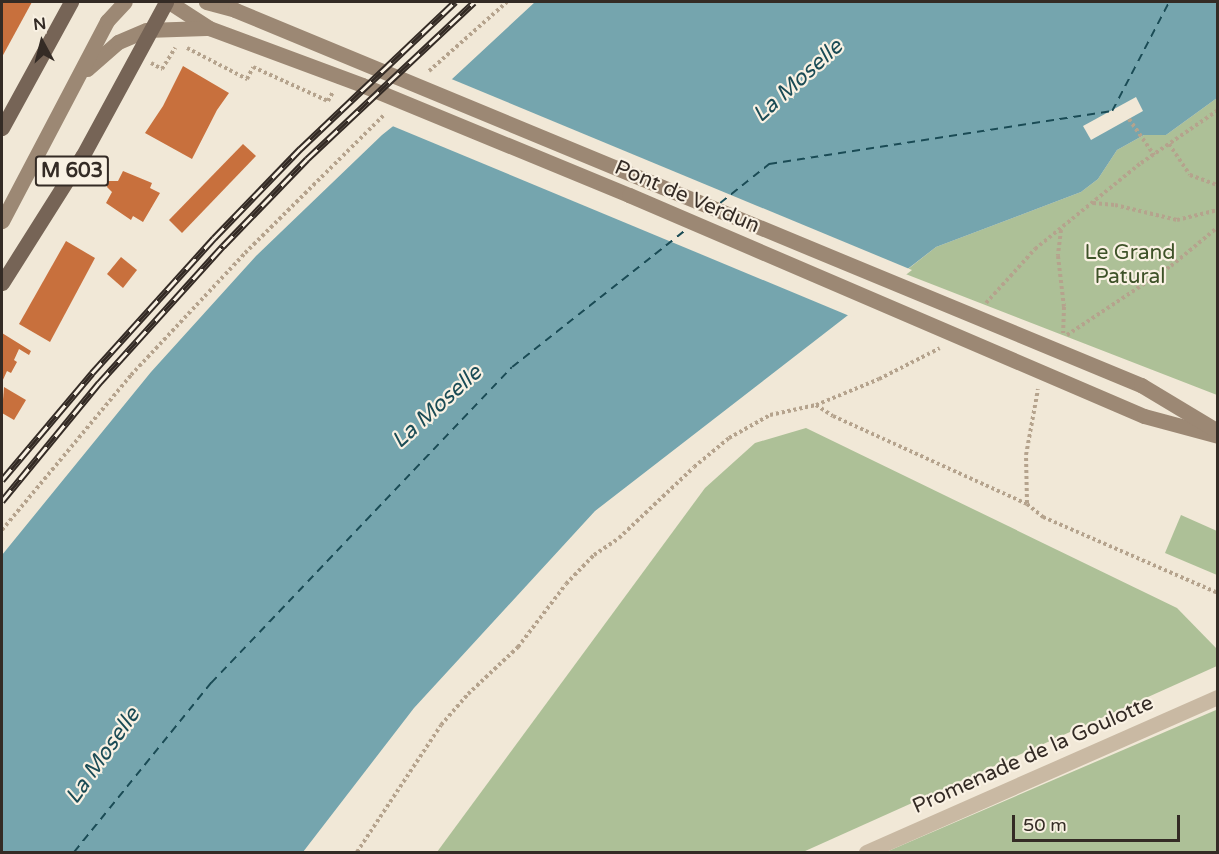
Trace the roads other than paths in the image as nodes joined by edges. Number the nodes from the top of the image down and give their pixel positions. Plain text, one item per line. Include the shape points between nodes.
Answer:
1 (71, 2) edge
2 (125, 2) edge
3 (167, 2) edge
4 (206, 2) edge
5 (231, 6) edge
6 (209, 28) junction
7 (78, 78) junction
8 (2, 128) edge
9 (2, 221) edge
10 (2, 283) edge
11 (1218, 431) edge
12 (1218, 436) edge
13 (1218, 697) edge
14 (866, 852) edge

1 - 8 main road
2 - 7 main road via 107,21
3 - 6 main road, Pont de Verdun
3 - 10 main road, M 603 via 83,154
4 - 5 main road, Pont de Verdun
5 - 11 main road, Pont de Verdun via 1141,385
6 - 7 main road, Pont de Verdun via 158,28 139,33 106,51
6 - 12 main road, Pont de Verdun via 362,84 1144,416
7 - 9 main road
13 - 14 street, Promenade de la Goulotte

